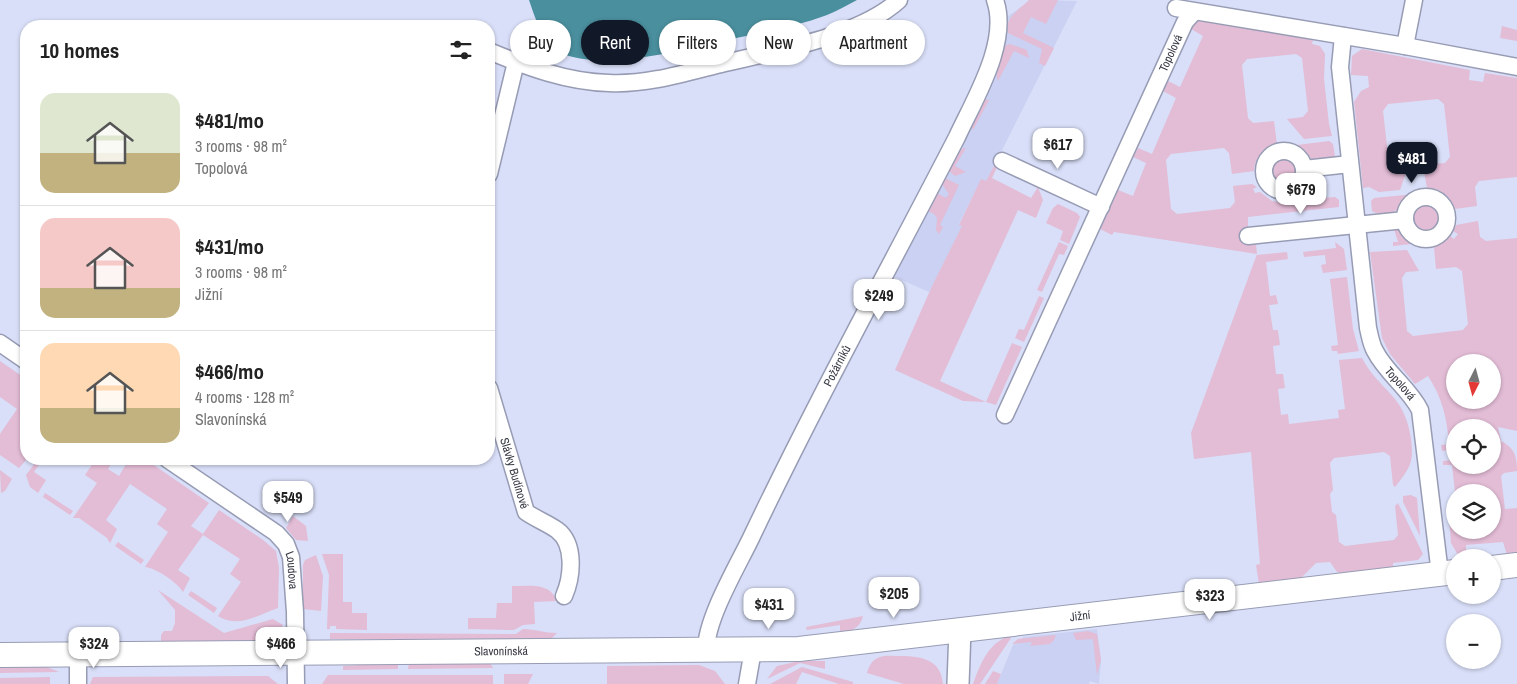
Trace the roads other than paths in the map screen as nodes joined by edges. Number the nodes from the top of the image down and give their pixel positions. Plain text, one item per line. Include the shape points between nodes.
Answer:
1 (899, 0) edge
2 (995, 0) edge
3 (1414, 0) edge
4 (1176, 8) dead end
5 (1194, 12) junction
6 (1343, 36) junction
7 (1405, 46) junction
8 (495, 53) edge
9 (510, 60) edge
10 (515, 65) edge
11 (525, 65) edge
12 (1517, 67) edge
13 (495, 149) edge
14 (1002, 160) dead end
15 (1350, 164) junction
16 (1304, 169) dead end
17 (1100, 207) junction
18 (1405, 220) dead end
19 (1357, 226) junction
20 (1248, 236) dead end
21 (0, 343) edge
22 (20, 357) edge
23 (495, 408) edge
24 (1005, 415) dead end
25 (177, 465) edge
26 (1517, 565) edge
27 (1446, 567) edge
28 (1501, 567) edge
29 (1446, 573) edge
30 (564, 596) dead end
31 (960, 630) junction
32 (706, 650) junction
33 (754, 650) junction
34 (296, 653) junction
35 (0, 655) edge
36 (78, 655) junction
37 (78, 684) edge
38 (296, 684) edge
39 (747, 684) edge
40 (958, 684) edge

1 - 11 street via 874,17 819,39 643,81 588,82
2 - 32 street, Požárníků via 999,22 997,37 980,87 771,495 719,606
3 - 7 street
4 - 5 street
5 - 6 street
5 - 17 street, Topolová via 1185,22
6 - 7 street
6 - 15 street, Topolová via 1340,67
7 - 12 street
8 - 9 street
10 - 13 street
14 - 17 street
15 - 16 street
15 - 19 street, Topolová
17 - 24 street, Topolová
18 - 19 street
19 - 20 street
19 - 27 street, Topolová via 1371,342 1379,358 1416,404 1422,420
21 - 22 street
23 - 30 street, Slávky Budínové via 526,512 559,531 568,544 571,570
25 - 34 street, Loudova via 276,533 286,544 293,575
26 - 28 main road
29 - 31 main road, Jižní
31 - 33 main road, Jižní via 833,646
31 - 40 street
32 - 33 main road, Jižní
32 - 34 main road, Slavonínská
33 - 39 street
34 - 36 main road, Slavonínská
34 - 38 street
35 - 36 main road, Slavonínská
36 - 37 street

